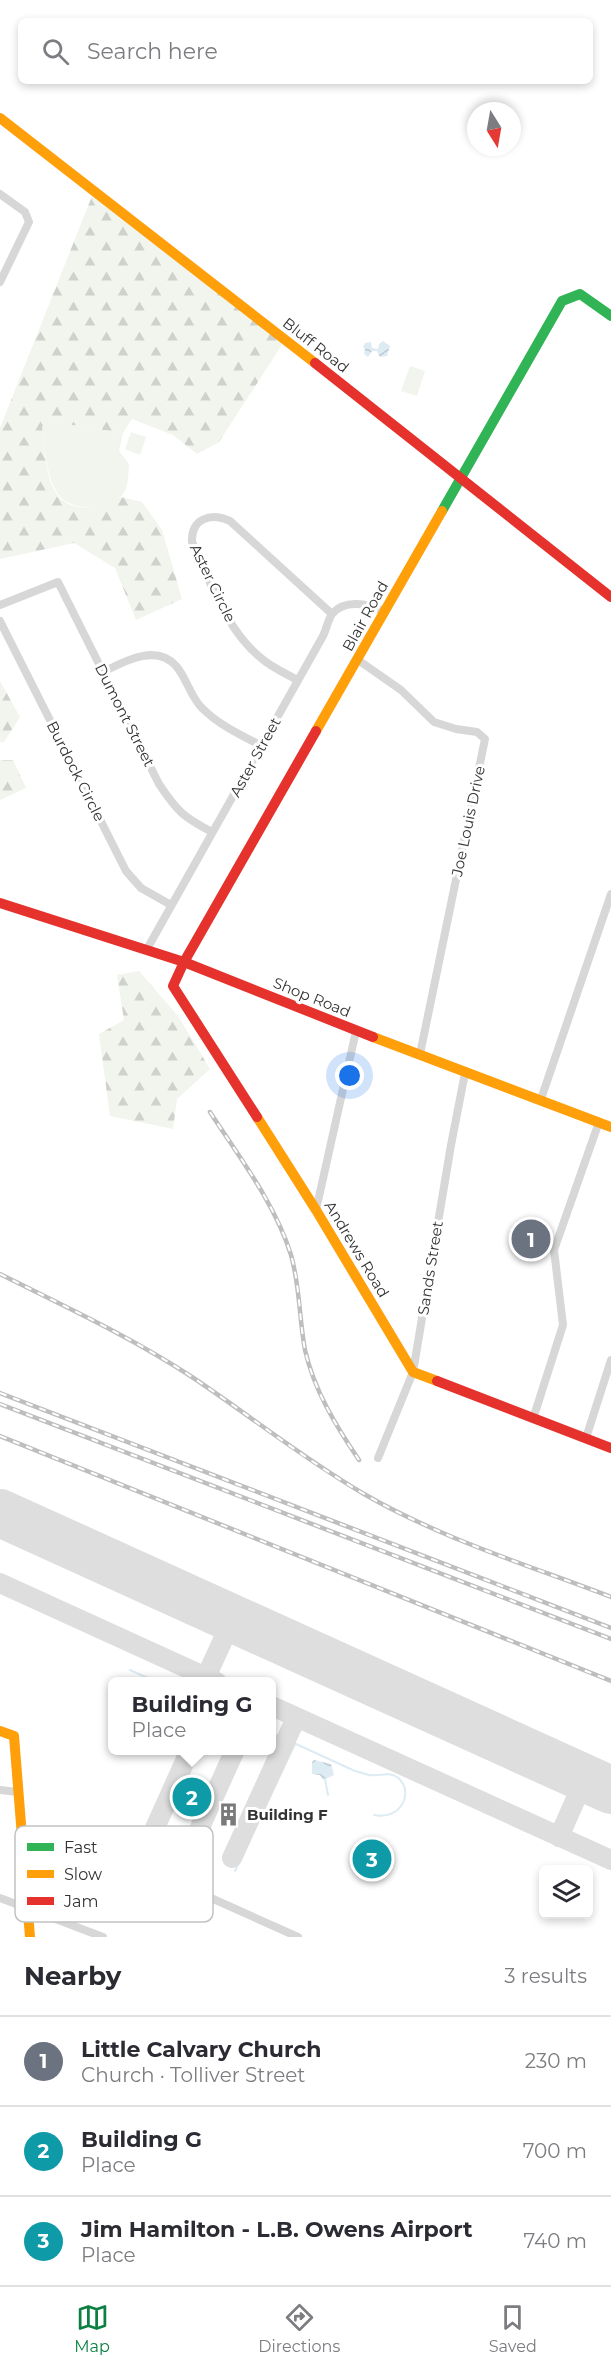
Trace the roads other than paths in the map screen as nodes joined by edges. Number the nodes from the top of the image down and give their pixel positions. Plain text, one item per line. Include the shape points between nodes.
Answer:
1 (0, 118) edge
2 (0, 194) edge
3 (0, 280) edge
4 (611, 316) edge
5 (462, 478) junction
6 (611, 597) edge
7 (0, 605) edge
8 (385, 612) junction
9 (332, 614) junction
10 (0, 621) edge
11 (358, 660) junction
12 (103, 672) junction
13 (297, 681) junction
14 (262, 746) junction
15 (212, 832) junction
16 (611, 894) edge
17 (0, 903) edge
18 (171, 905) junction
19 (147, 949) junction
20 (184, 962) junction
21 (356, 1031) junction
22 (420, 1054) junction
23 (465, 1073) junction
24 (541, 1099) junction
25 (599, 1122) junction
26 (611, 1127) edge
27 (316, 1210) junction
28 (611, 1360) edge
29 (413, 1372) junction
30 (532, 1419) junction
31 (586, 1438) junction
32 (611, 1448) edge
33 (378, 1458) dead end
34 (0, 1731) edge
35 (0, 1790) edge
36 (18, 1792) junction
37 (22, 1826) edge
38 (0, 1898) edge
39 (213, 1899) edge
40 (15, 1904) edge
41 (29, 1922) edge
42 (63, 1922) edge
43 (30, 1937) edge
44 (103, 1937) edge
45 (298, 1937) edge

1 - 5 street, Bluff Road
2 - 3 street via 25,212 29,222
4 - 5 street, Blair Road via 580,294 562,301
5 - 6 street, Bluff Road
5 - 8 street, Blair Road
7 - 12 street, Dumont Street via 58,582
8 - 9 street via 372,605 358,604 343,606
8 - 11 street, Blair Road
9 - 13 street, Aster Street
9 - 13 street, Aster Circle via 230,521 220,517 194,525 192,542 225,612 246,645 262,660
10 - 18 street, Burdock Circle via 126,871 141,888
11 - 20 street, Blair Road
11 - 22 street, Joe Louis Drive via 401,690 434,722 477,732 485,739
12 - 14 street via 128,660 161,656 176,665 201,707 217,722
12 - 15 street, Dumont Street via 173,806 185,818
13 - 14 street, Aster Street
14 - 15 street, Aster Street
15 - 18 street, Aster Street
16 - 24 street
17 - 19 street, Shop Road
18 - 19 street, Aster Street
19 - 20 street, Shop Road
20 - 21 street, Shop Road
20 - 27 street, Andrews Road via 173,987
21 - 22 street, Shop Road
21 - 27 street
22 - 23 street, Shop Road
23 - 24 street, Shop Road
23 - 29 street, Sands Street
24 - 25 street, Shop Road
25 - 26 street, Shop Road
25 - 30 street via 554,1250 562,1325
27 - 29 street, Andrews Road
28 - 31 street
29 - 30 street
29 - 33 street, Sands Street
30 - 31 street
31 - 32 street
34 - 36 street via 14,1736
35 - 36 street
36 - 37 street
38 - 40 street
39 - 45 street
41 - 43 street
42 - 44 street

